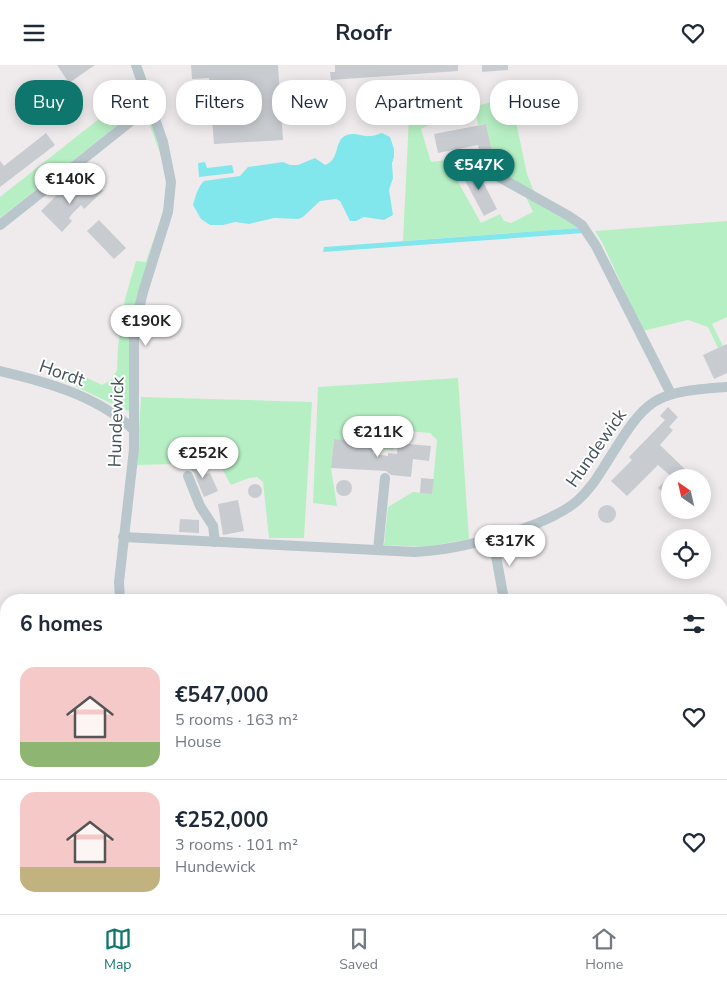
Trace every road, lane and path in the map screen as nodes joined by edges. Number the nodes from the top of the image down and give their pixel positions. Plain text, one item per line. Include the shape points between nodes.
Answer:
1 (136, 65) edge
2 (141, 80) edge
3 (126, 125) edge
4 (156, 125) edge
5 (472, 162) dead end
6 (0, 225) edge
7 (0, 371) edge
8 (727, 387) edge
9 (671, 394) junction
10 (134, 430) junction
11 (188, 476) dead end
12 (385, 478) dead end
13 (123, 537) junction
14 (492, 539) junction
15 (215, 542) junction
16 (378, 550) junction
17 (120, 594) edge
18 (503, 594) edge

1 - 2 street, Hundewick
3 - 6 street
4 - 10 street, Hundewick via 168,164 171,200 135,322
5 - 9 street via 582,225 599,251
7 - 10 street, Hordt via 73,392 120,417
8 - 9 street, Hundewick
9 - 14 street, Hundewick via 657,399 634,419 590,489 577,501 553,516
10 - 13 street, Hundewick
11 - 15 street via 200,506 213,526
12 - 16 street
13 - 15 street, Hundewick
13 - 17 street, Hundewick
14 - 16 street, Hundewick via 434,551
14 - 18 street
15 - 16 street, Hundewick

